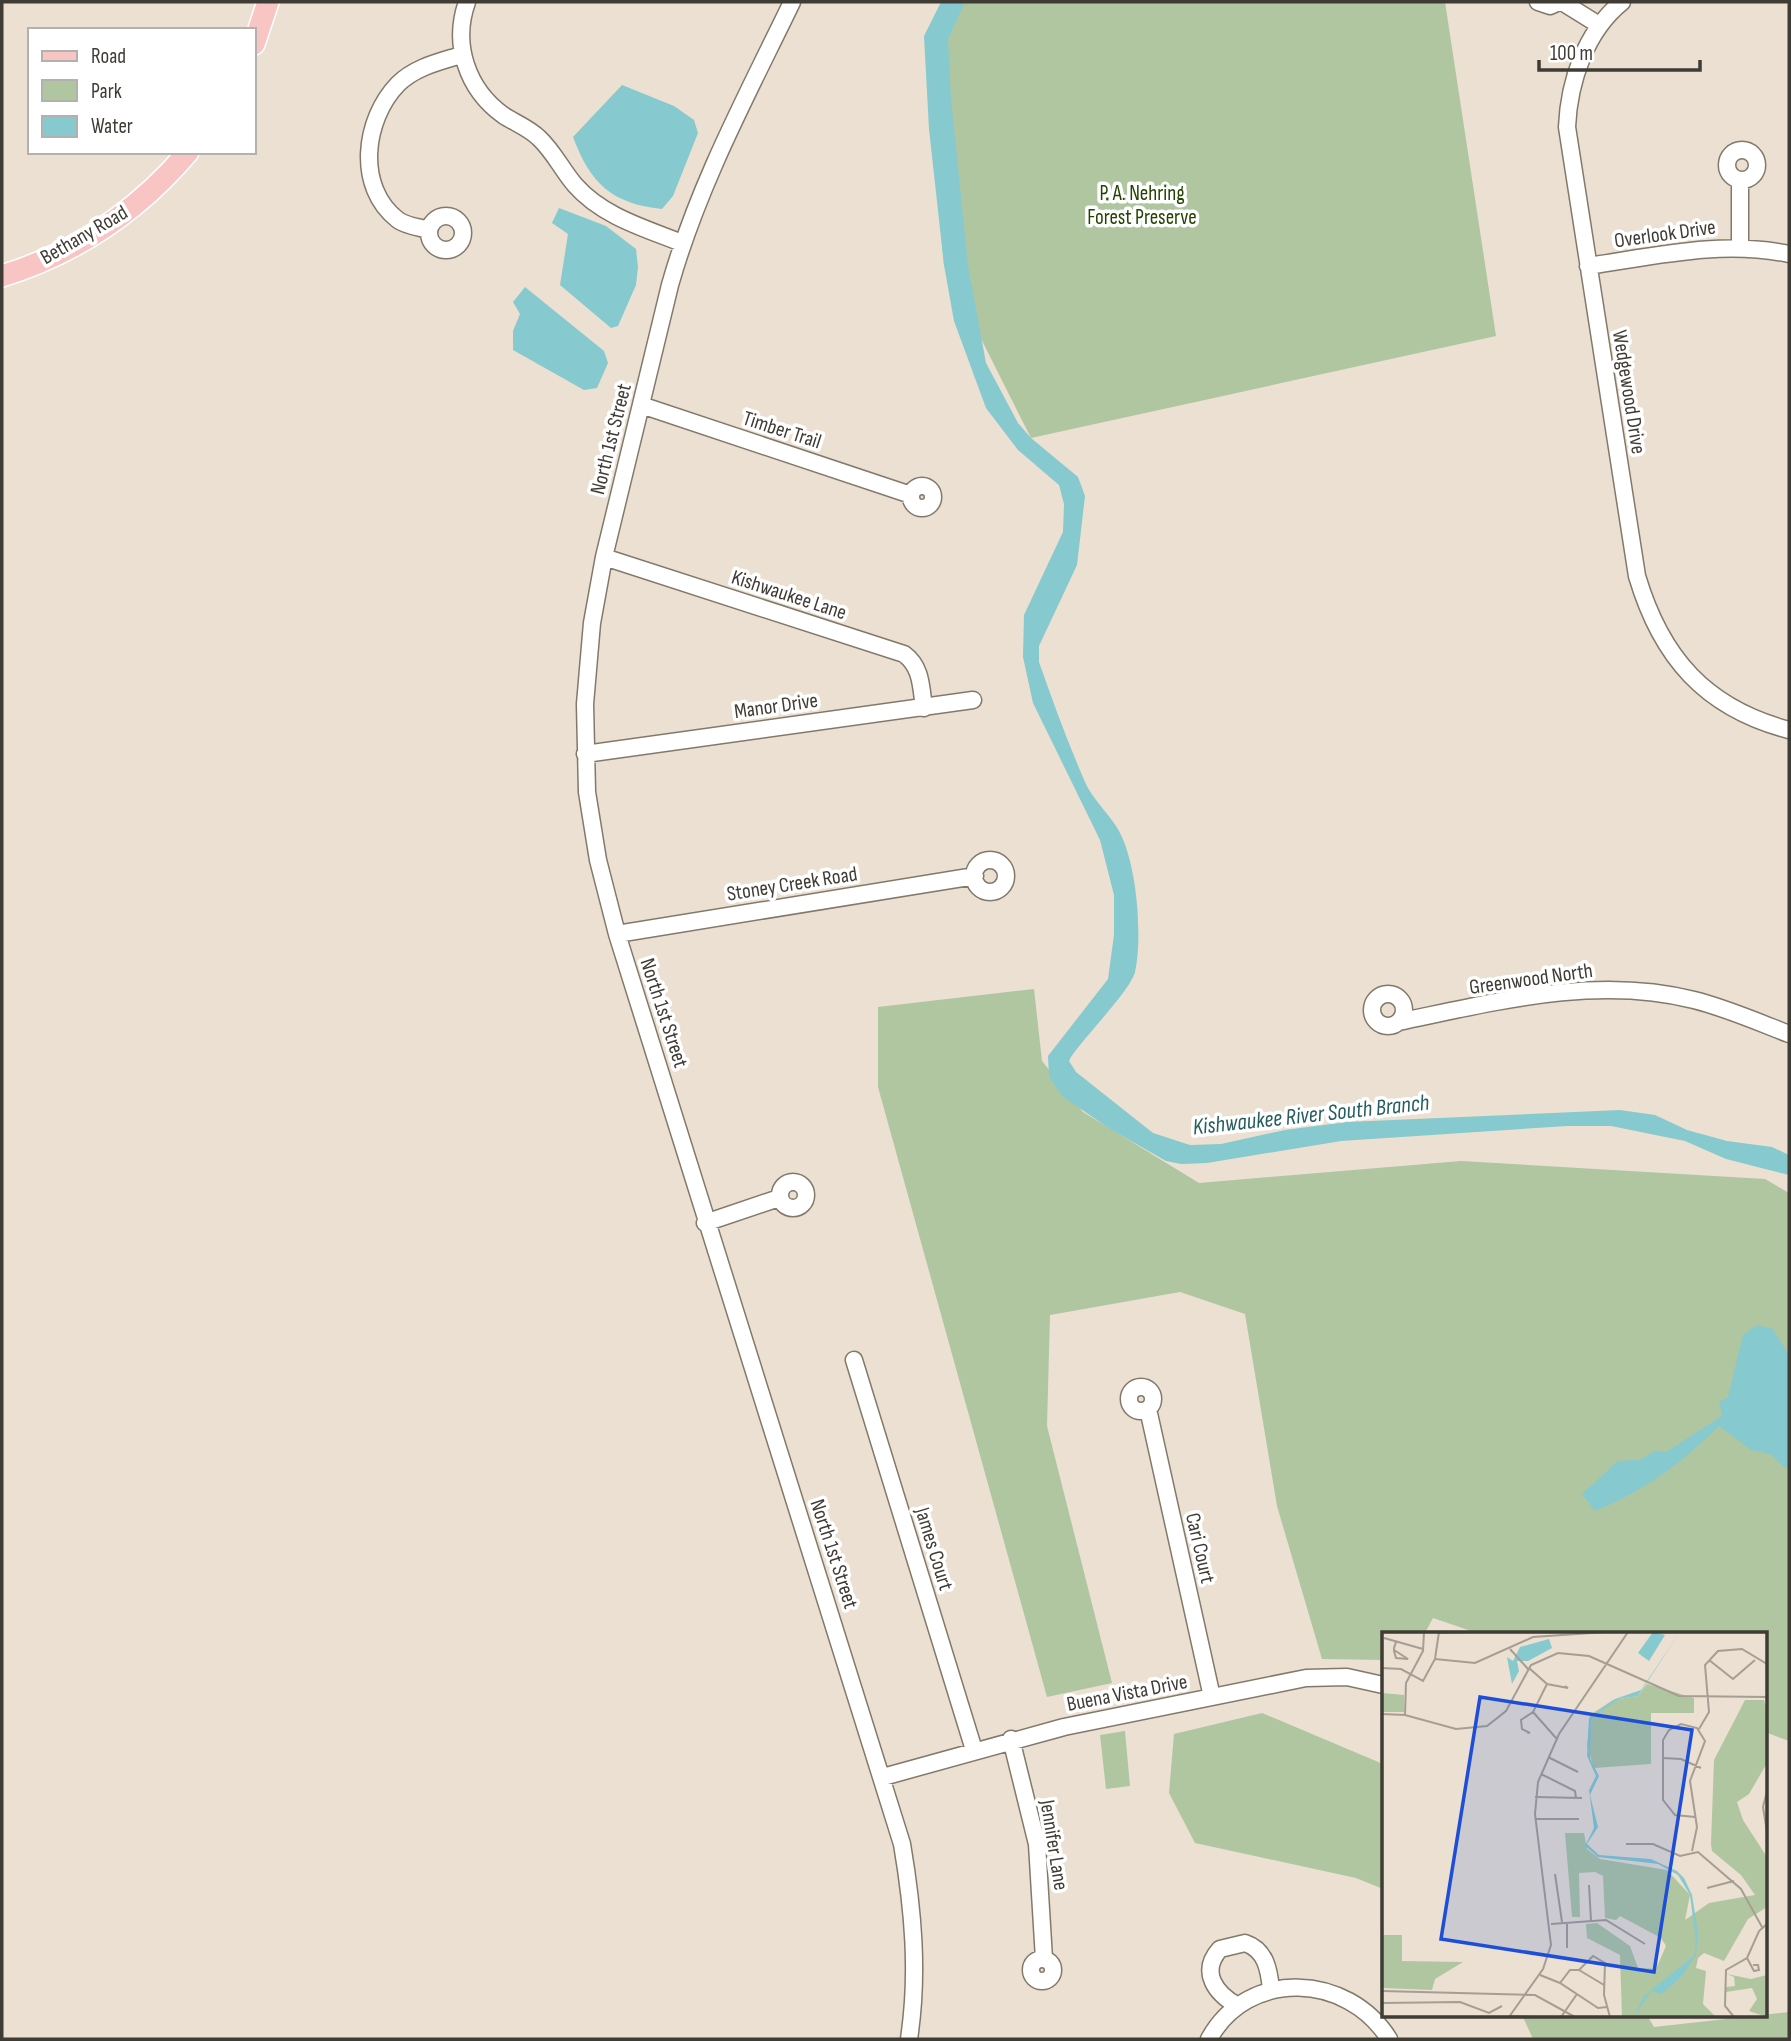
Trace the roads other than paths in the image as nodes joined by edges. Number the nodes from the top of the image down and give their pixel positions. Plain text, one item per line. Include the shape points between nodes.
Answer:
1 (268, 2) edge
2 (467, 2) edge
3 (792, 2) edge
4 (1538, 2) edge
5 (1561, 2) edge
6 (1622, 2) edge
7 (1599, 25) junction
8 (256, 38) edge
9 (461, 55) junction
10 (186, 154) edge
11 (1740, 180) dead end
12 (429, 230) dead end
13 (682, 243) junction
14 (1740, 247) junction
15 (1789, 254) edge
16 (1588, 266) junction
17 (2, 276) edge
18 (641, 405) junction
19 (911, 495) dead end
20 (604, 557) junction
21 (973, 700) dead end
22 (924, 708) junction
23 (1789, 730) edge
24 (585, 754) junction
25 (975, 876) dead end
26 (617, 934) junction
27 (1398, 1022) dead end
28 (1789, 1034) edge
29 (779, 1198) dead end
30 (705, 1223) junction
31 (854, 1360) dead end
32 (1148, 1409) dead end
33 (1382, 1685) edge
34 (1212, 1697) junction
35 (1011, 1740) junction
36 (974, 1750) junction
37 (883, 1777) junction
38 (1044, 1959) dead end
39 (1271, 1989) junction
40 (1238, 2006) junction
41 (909, 2039) edge
42 (1209, 2039) edge
43 (1389, 2039) edge

1 - 8 main road
2 - 9 street
3 - 13 street, North 1st Street via 722,144
4 - 5 street via 1550,6
5 - 7 street
6 - 7 street, Wedgewood Drive
7 - 16 street, Wedgewood Drive via 1576,77 1568,117
9 - 12 street via 429,65 398,84 379,111 370,136 373,180 387,208 401,222
9 - 13 street via 487,101 538,136 585,196 618,217
10 - 17 main road, Bethany Road via 120,218 49,258
11 - 14 street
13 - 18 street, North 1st Street
14 - 15 street, Overlook Drive
14 - 16 street, Overlook Drive via 1699,248
16 - 23 street, Wedgewood Drive via 1637,576 1652,621 1678,662 1710,694 1760,722
18 - 19 street, Timber Trail
18 - 20 street, North 1st Street
20 - 22 street, Kishwaukee Lane via 904,654 918,671
20 - 24 street, North 1st Street via 592,623
21 - 22 street, Manor Drive
22 - 24 street, Manor Drive
24 - 26 street, North 1st Street via 590,818
25 - 26 street, Stoney Creek Road
26 - 30 street, North 1st Street
27 - 28 street, Greenwood North via 1539,995 1607,990 1692,999
29 - 30 street
30 - 37 street, North 1st Street
31 - 36 street, James Court
32 - 34 street, Cari Court
33 - 34 street, Buena Vista Drive via 1319,1676
34 - 35 street, Buena Vista Drive
35 - 36 street, Buena Vista Drive
35 - 38 street, Jennifer Lane via 1037,1844
36 - 37 street, Buena Vista Drive
37 - 41 street, North 1st Street via 911,1896 914,1990
39 - 40 street
39 - 40 street via 1258,1950 1245,1943 1220,1949 1211,1964 1211,1978 1219,1993
39 - 43 street via 1320,1989 1343,1997 1364,2010
40 - 42 street via 1219,2022

